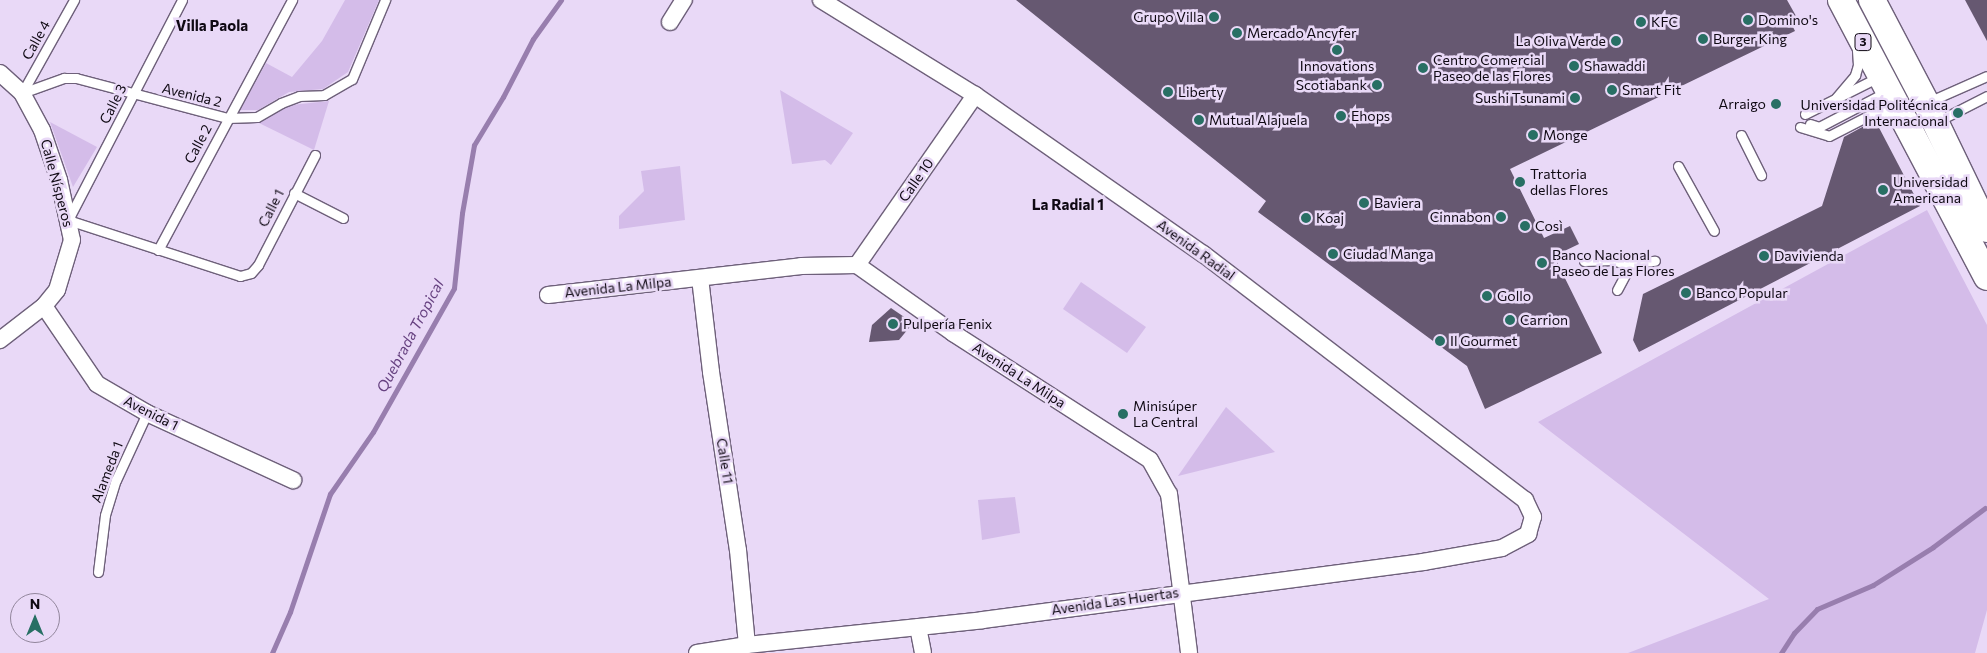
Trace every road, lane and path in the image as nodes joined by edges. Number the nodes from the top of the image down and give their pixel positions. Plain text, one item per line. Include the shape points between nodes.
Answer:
1 (74, 0) edge
2 (182, 0) edge
3 (292, 0) edge
4 (385, 0) edge
5 (684, 0) edge
6 (822, 0) edge
7 (1858, 5) edge
8 (670, 22) dead end
9 (0, 73) edge
10 (1987, 76) edge
11 (1884, 84) junction
12 (22, 93) junction
13 (134, 95) junction
14 (975, 95) junction
15 (1987, 96) edge
16 (1836, 98) junction
17 (1931, 113) junction
18 (227, 118) junction
19 (1803, 121) junction
20 (1741, 135) dead end
21 (315, 155) dead end
22 (1678, 166) dead end
23 (1761, 175) dead end
24 (1940, 188) junction
25 (294, 193) junction
26 (343, 218) dead end
27 (68, 220) junction
28 (1987, 229) edge
29 (1714, 232) dead end
30 (158, 250) junction
31 (1987, 253) edge
32 (1655, 260) dead end
33 (1584, 261) dead end
34 (1624, 264) junction
35 (857, 266) junction
36 (1987, 277) edge
37 (700, 278) junction
38 (1617, 290) dead end
39 (548, 295) dead end
40 (44, 306) junction
41 (0, 340) edge
42 (147, 413) junction
43 (293, 480) dead end
44 (1528, 534) joint
45 (98, 572) dead end
46 (1182, 592) junction
47 (918, 627) junction
48 (747, 645) junction
49 (697, 653) edge
50 (923, 653) edge
51 (1189, 653) edge

1 - 12 lane, Calle 4
2 - 13 lane, Calle 3
3 - 18 lane, Calle 2
4 - 18 lane, Avenida 2 via 352,79 324,96 299,96 257,117
5 - 8 street
6 - 14 street, Avenida Radial
7 - 11 main road, 3
7 - 16 lane via 1858,65 1849,84
7 - 17 main road, 3
9 - 12 street, Calle Nísperos
10 - 17 lane
11 - 16 lane
11 - 19 lane via 1819,127
11 - 24 main road, 3
11 - 31 main road via 1904,91
12 - 13 lane, Avenida 2 via 64,78 76,78
12 - 27 street, Calle Nísperos via 52,154
13 - 18 lane, Avenida 2
13 - 27 lane, Calle 3
14 - 35 street, Calle 10
14 - 44 street, Avenida Radial via 1203,254 1525,500 1533,517
15 - 17 lane
16 - 19 lane
17 - 28 main road, 3
18 - 30 lane, Calle 2
19 - 24 lane via 1829,136 1876,112 1887,112 1896,119
20 - 23 lane
21 - 25 lane, Calle 1
22 - 29 lane
24 - 36 main road, 3
25 - 26 lane
25 - 30 lane, Calle 1 via 258,266 251,273 240,276
27 - 30 lane
27 - 40 street, Calle Nísperos via 72,240 57,290
32 - 34 lane
33 - 34 lane via 1613,260
34 - 38 lane via 1625,275
35 - 37 street, Avenida La Milpa via 801,266
35 - 46 street, Avenida La Milpa via 953,333 1150,460 1169,494
37 - 39 street, Avenida La Milpa
37 - 48 street, Calle 11 via 738,550
40 - 41 street, Calle Nísperos
40 - 42 street, Avenida 1 via 97,384
42 - 43 street, Avenida 1
42 - 45 lane, Alameda 1 via 116,480 105,515
44 - 46 street, Avenida Las Huertas via 1502,548 1423,562
46 - 47 street, Avenida Las Huertas
46 - 51 street, Avenida La Milpa
47 - 48 street, Avenida Las Huertas
47 - 50 street
48 - 49 street, Avenida Las Huertas

